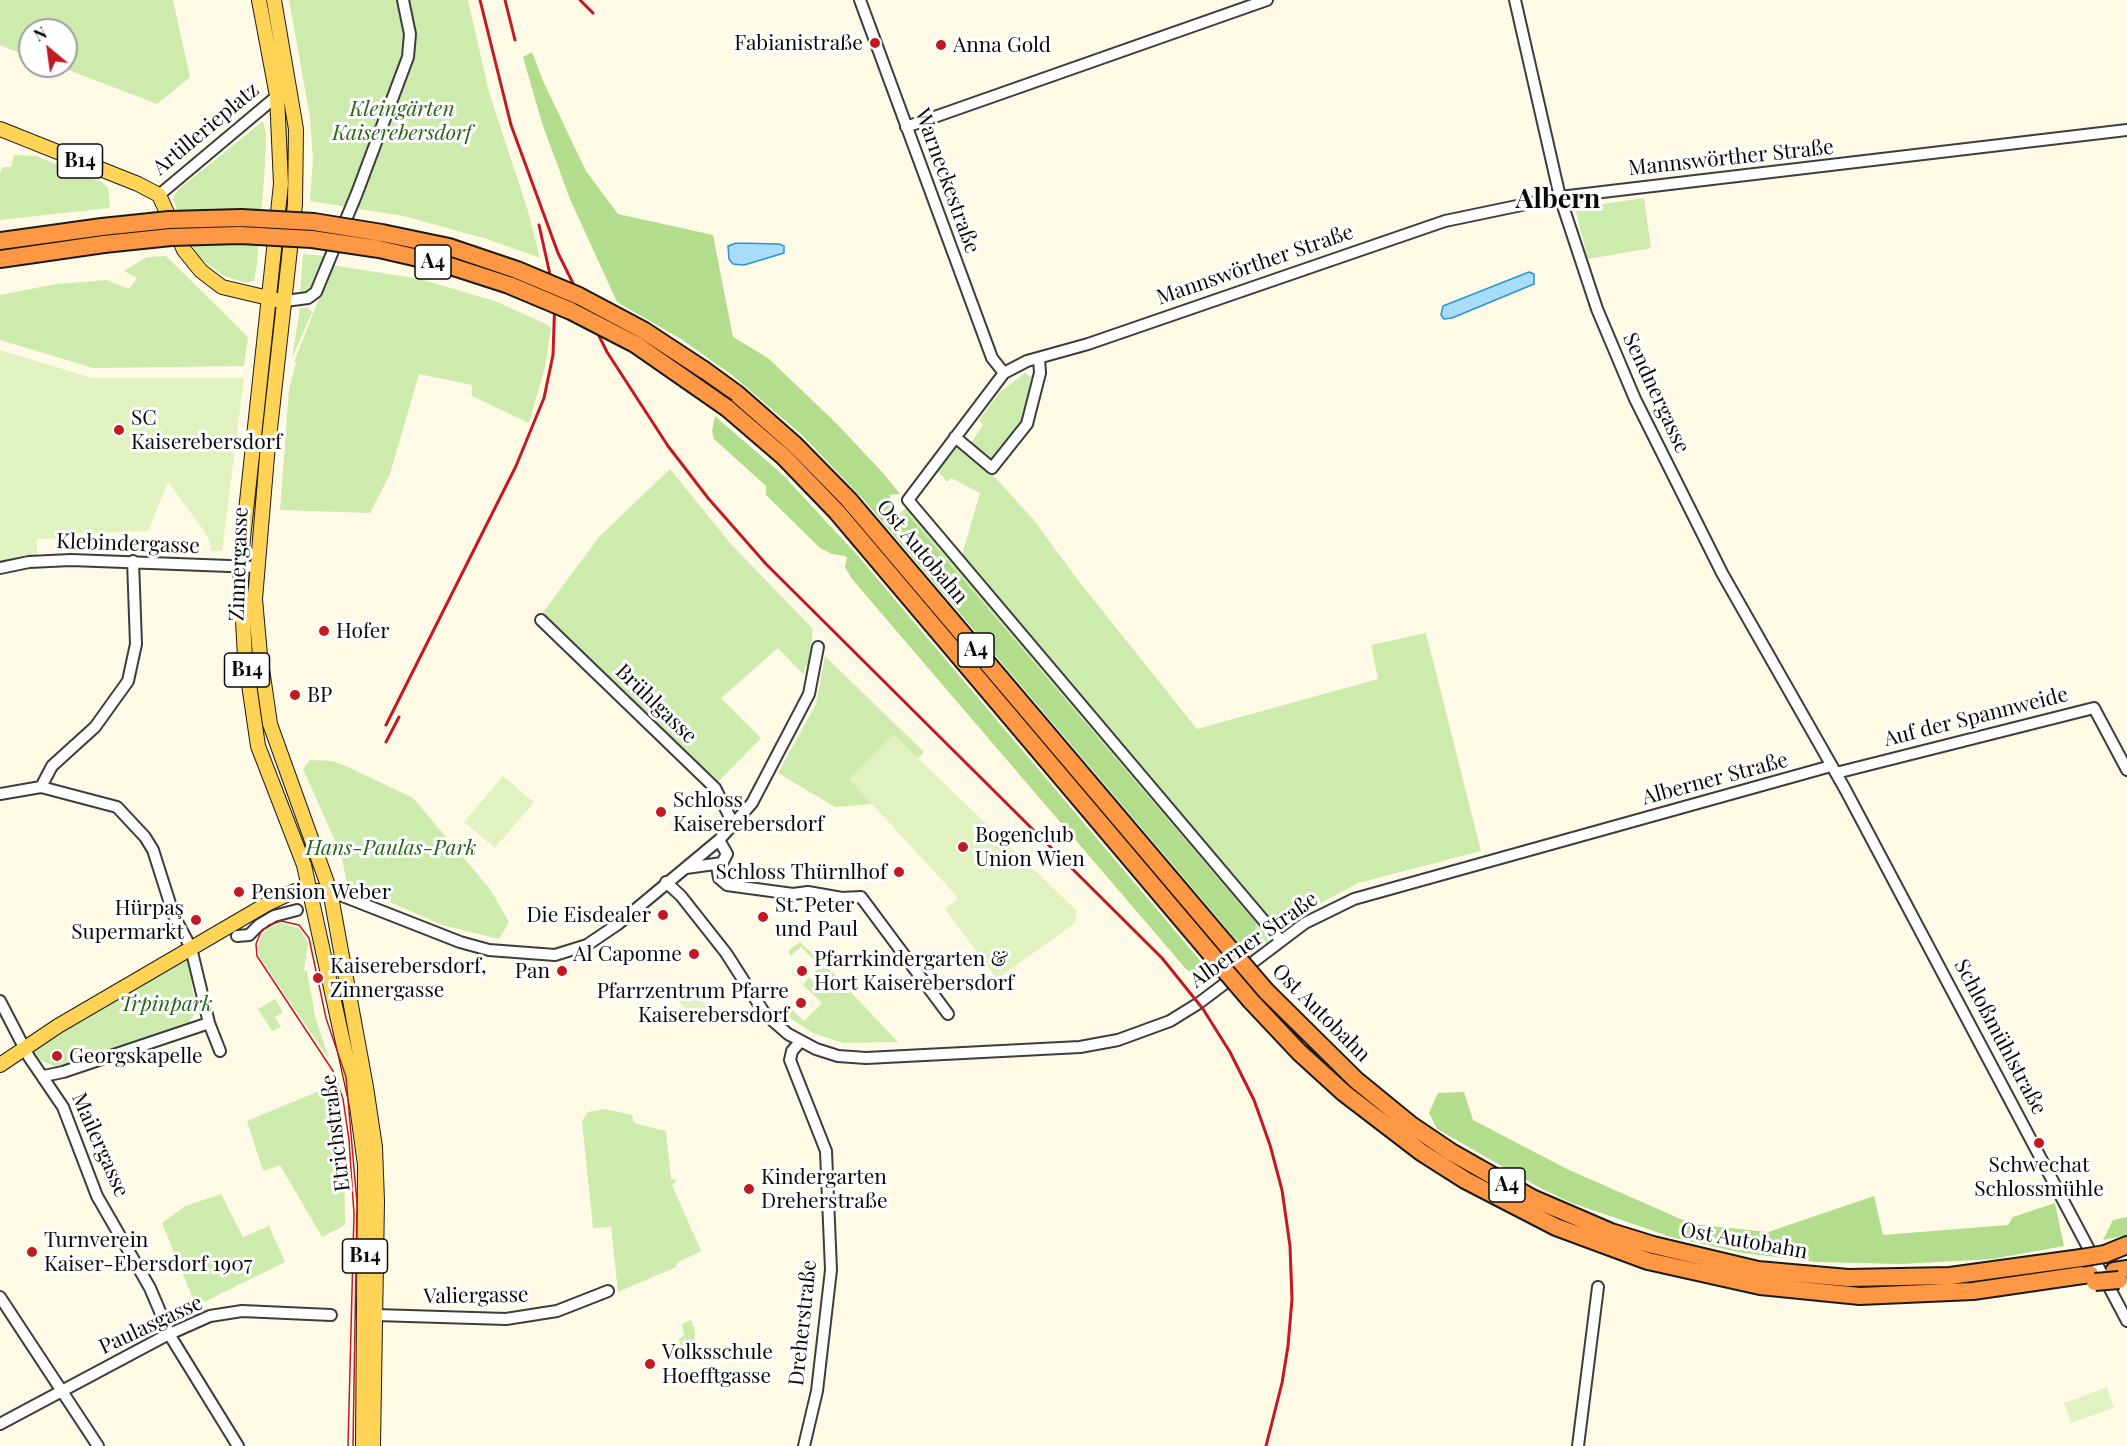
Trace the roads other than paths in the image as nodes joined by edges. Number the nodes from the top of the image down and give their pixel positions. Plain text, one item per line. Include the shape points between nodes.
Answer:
1 (259, 0) edge
2 (274, 0) edge
3 (403, 0) edge
4 (860, 0) edge
5 (1267, 0) edge
6 (1515, 0) edge
7 (284, 95) junction
8 (906, 127) junction
9 (0, 129) edge
10 (2127, 130) edge
11 (159, 195) junction
12 (1560, 197) junction
13 (103, 235) junction
14 (0, 241) edge
15 (0, 259) edge
16 (270, 299) junction
17 (285, 301) junction
18 (1039, 358) junction
19 (1004, 373) junction
20 (955, 437) junction
21 (133, 561) junction
22 (240, 567) junction
23 (256, 567) junction
24 (0, 568) edge
25 (541, 620) dead end
26 (818, 647) dead end
27 (1833, 769) junction
28 (2127, 770) edge
29 (41, 787) junction
30 (0, 794) edge
31 (733, 823) junction
32 (719, 840) junction
33 (717, 866) junction
34 (686, 868) junction
35 (666, 882) junction
36 (310, 890) junction
37 (330, 891) junction
38 (313, 919) dead end
39 (237, 936) dead end
40 (1281, 941) junction
41 (191, 948) junction
42 (0, 1001) edge
43 (948, 1014) dead end
44 (209, 1023) junction
45 (800, 1042) junction
46 (26, 1048) junction
47 (220, 1051) dead end
48 (0, 1065) edge
49 (44, 1076) junction
50 (2127, 1245) edge
51 (2127, 1251) edge
52 (2105, 1254) junction
53 (2122, 1275) edge
54 (1599, 1287) dead end
55 (608, 1291) dead end
56 (0, 1297) edge
57 (331, 1315) dead end
58 (376, 1315) junction
59 (2127, 1321) edge
60 (168, 1331) junction
61 (61, 1390) junction
62 (0, 1424) edge
63 (98, 1446) edge
64 (238, 1446) edge
65 (363, 1446) edge
66 (373, 1446) edge
67 (804, 1446) edge
68 (1578, 1446) edge

1 - 7 main road
2 - 7 main road
3 - 17 street via 410,34 408,57 357,193 316,292 308,298
4 - 8 street, Warneckestraße
5 - 8 street
6 - 12 street, Sendnergasse
7 - 11 street, Artillerieplatz
7 - 16 main road, Artillerieplatz via 281,184
7 - 17 main road, Artillerieplatz via 296,129 296,204
8 - 19 street, Warneckestraße via 992,358
9 - 11 main road, B14
10 - 12 street, Mannswörther Straße
11 - 16 main road, Artillerieplatz via 184,250 201,271 222,287
12 - 18 street, Mannswörther Straße via 1445,221
12 - 27 street, Sendnergasse via 1597,309 1635,399 1722,573
13 - 14 highway, A4
13 - 15 highway, A4
13 - 52 highway, Ost Autobahn / A4, bridge via 170,220 229,219 314,222 449,247 579,296 643,330 704,370 795,445 849,500 1266,991 1356,1080 1411,1125 1451,1152 1542,1202 1611,1232 1758,1270 1848,1278 1950,1276
13 - 53 highway, Ost Autobahn / A4, bridge via 276,237 379,249 444,264 571,311 634,345 727,408 837,512 1251,1001 1299,1052 1403,1140 1509,1204 1607,1247 1697,1274 1809,1293 1937,1294
16 - 17 main road, Artillerieplatz
16 - 22 main road, Zinnergasse / B14
17 - 23 main road, Zinnergasse / B14
18 - 19 street, Mannswörther Straße
18 - 20 street via 1040,374 1027,424 992,468
19 - 20 street, Mannswörther Straße
20 - 40 street, Mannswörther Straße via 908,500
21 - 22 street, Klebindergasse
21 - 24 street, Klebindergasse via 29,562
21 - 29 street via 136,644 128,681 95,727 52,766
22 - 23 street, Klebindergasse
22 - 36 main road, Zinnergasse / B14 via 245,657 258,746 301,854
23 - 37 main road, Zinnergasse / B14 via 260,655 270,724
25 - 31 street, Brühlgasse via 715,788
26 - 31 street via 809,694 799,715 752,803
27 - 28 street, Auf der Spannweide via 2094,708
27 - 40 street, Alberner Straße via 1368,894 1321,914
27 - 59 street, Schloßmühlstraße
29 - 30 street
29 - 41 street via 117,807 145,837 153,850 174,916
31 - 32 street
32 - 33 street via 727,854
32 - 34 street
33 - 34 street
33 - 43 street via 719,878 727,885 793,894 861,897
34 - 35 street
35 - 37 street via 609,931 587,945 555,955 472,946
35 - 45 street via 726,953 765,1014
36 - 37 main road
36 - 41 main road via 286,894
36 - 65 main road, Etrichstraße / B14 via 350,1067 365,1165
37 - 58 main road, Etrichstraße / B14 via 375,1147
38 - 39 street via 297,908 274,916 249,935
40 - 45 street, Alberner Straße via 1185,1013 1138,1035 1108,1043 866,1058 838,1056
41 - 44 street
41 - 46 main road
42 - 46 street, Mailergasse
44 - 47 street
44 - 49 street
45 - 67 street, Dreherstraße via 790,1060 826,1151 831,1270 817,1391
46 - 48 main road
46 - 49 street, Mailergasse
49 - 60 street, Mailergasse via 63,1107 98,1196 150,1288
50 - 52 highway
51 - 52 highway, Ost Autobahn / A4
54 - 68 street
55 - 58 street, Valiergasse via 558,1311 506,1319
56 - 61 street
57 - 60 street, Paulasgasse via 242,1311 210,1316
58 - 66 main road, Etrichstraße / B14
60 - 61 street, Paulasgasse
60 - 64 street, Mailergasse
61 - 62 street, Paulasgasse
61 - 63 street

